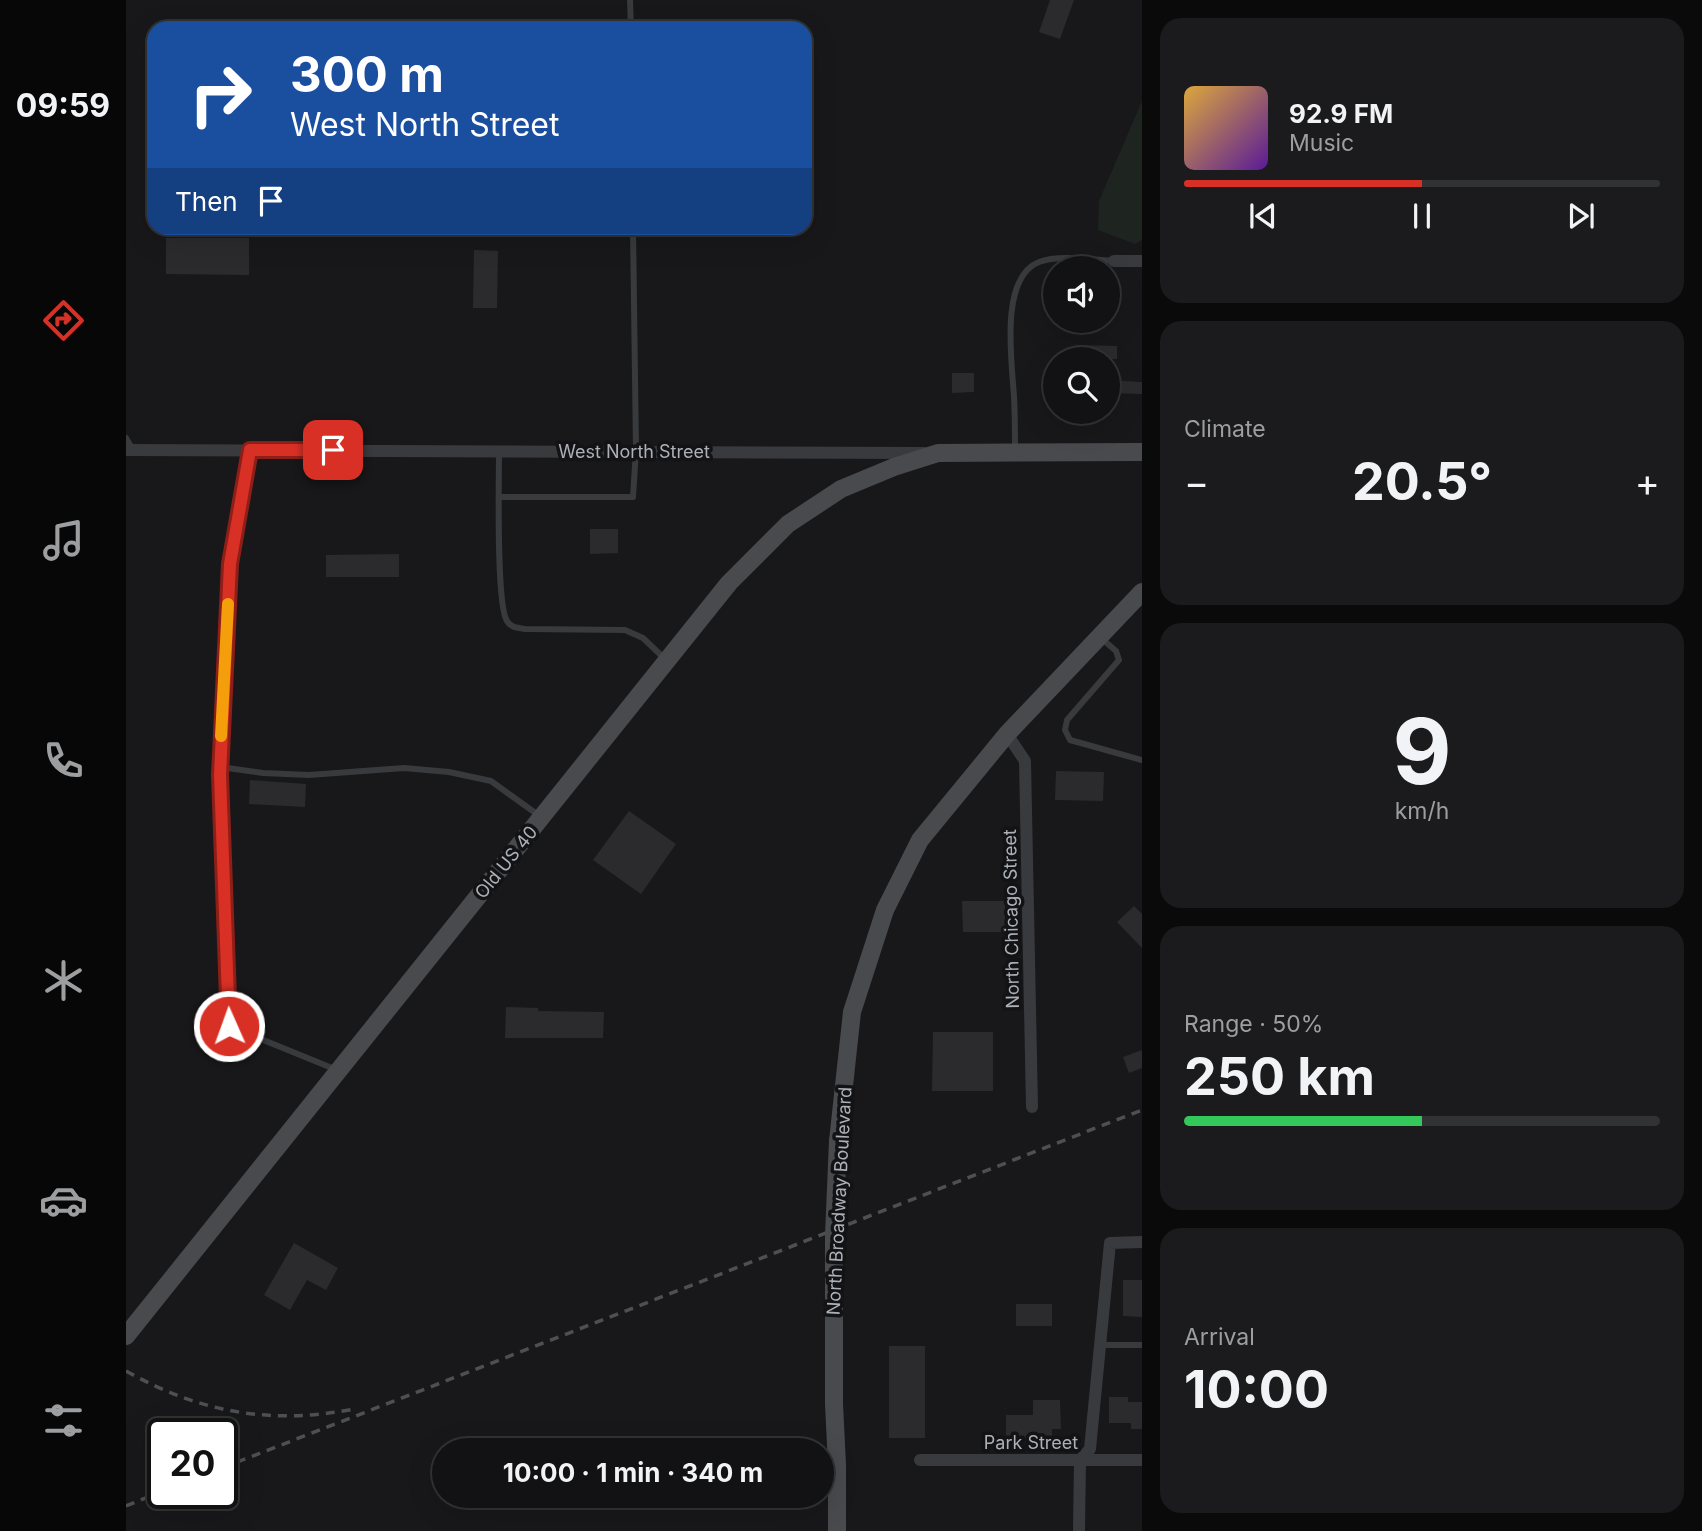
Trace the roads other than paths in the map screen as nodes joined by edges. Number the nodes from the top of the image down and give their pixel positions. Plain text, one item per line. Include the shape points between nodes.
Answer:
1 (630, 0) edge
2 (631, 21) edge
3 (633, 235) edge
4 (1043, 261) edge
5 (1120, 261) edge
6 (1142, 261) edge
7 (128, 446) edge
8 (250, 450) junction
9 (499, 450) junction
10 (636, 450) junction
11 (1142, 452) edge
12 (938, 453) junction
13 (1015, 453) junction
14 (499, 497) junction
15 (1142, 592) edge
16 (1099, 637) junction
17 (667, 661) junction
18 (1007, 734) junction
19 (1142, 760) edge
20 (220, 767) junction
21 (541, 817) junction
22 (338, 1071) junction
23 (1032, 1108) dead end
24 (1142, 1242) edge
25 (126, 1336) edge
26 (1100, 1345) junction
27 (1142, 1345) edge
28 (920, 1460) dead end
29 (1080, 1460) junction
30 (1142, 1460) edge
31 (837, 1531) edge
32 (1079, 1531) edge

1 - 2 lane
3 - 10 lane
4 - 13 lane via 1025,271 1013,303
5 - 6 street
7 - 8 street, West North Street
8 - 9 street, West North Street
8 - 20 lane via 230,564
9 - 10 street, West North Street
9 - 14 lane
10 - 12 street, West North Street
10 - 14 lane via 633,497
11 - 13 street, West North Street
12 - 13 street, West North Street
12 - 17 street, Old US 40 via 841,489 788,524 729,583
14 - 17 lane via 503,608 513,627 625,630
15 - 16 street, North Broadway Boulevard
16 - 18 street, North Broadway Boulevard
16 - 19 lane via 1116,651 1119,660 1067,720 1065,730 1070,740
17 - 21 street, Old US 40
18 - 23 street, North Chicago Street via 1025,761
18 - 31 street, North Broadway Boulevard, bridge via 920,840 885,910 852,1013 838,1141 834,1235
20 - 21 lane via 309,775 404,768 449,772 491,781
20 - 22 lane via 229,1026
21 - 22 street, Old US 40
22 - 25 street, Old US 40
24 - 26 street via 1110,1242
26 - 27 lane
26 - 29 street via 1090,1449
28 - 29 street, Park Street
29 - 30 street, Park Street
29 - 32 street

